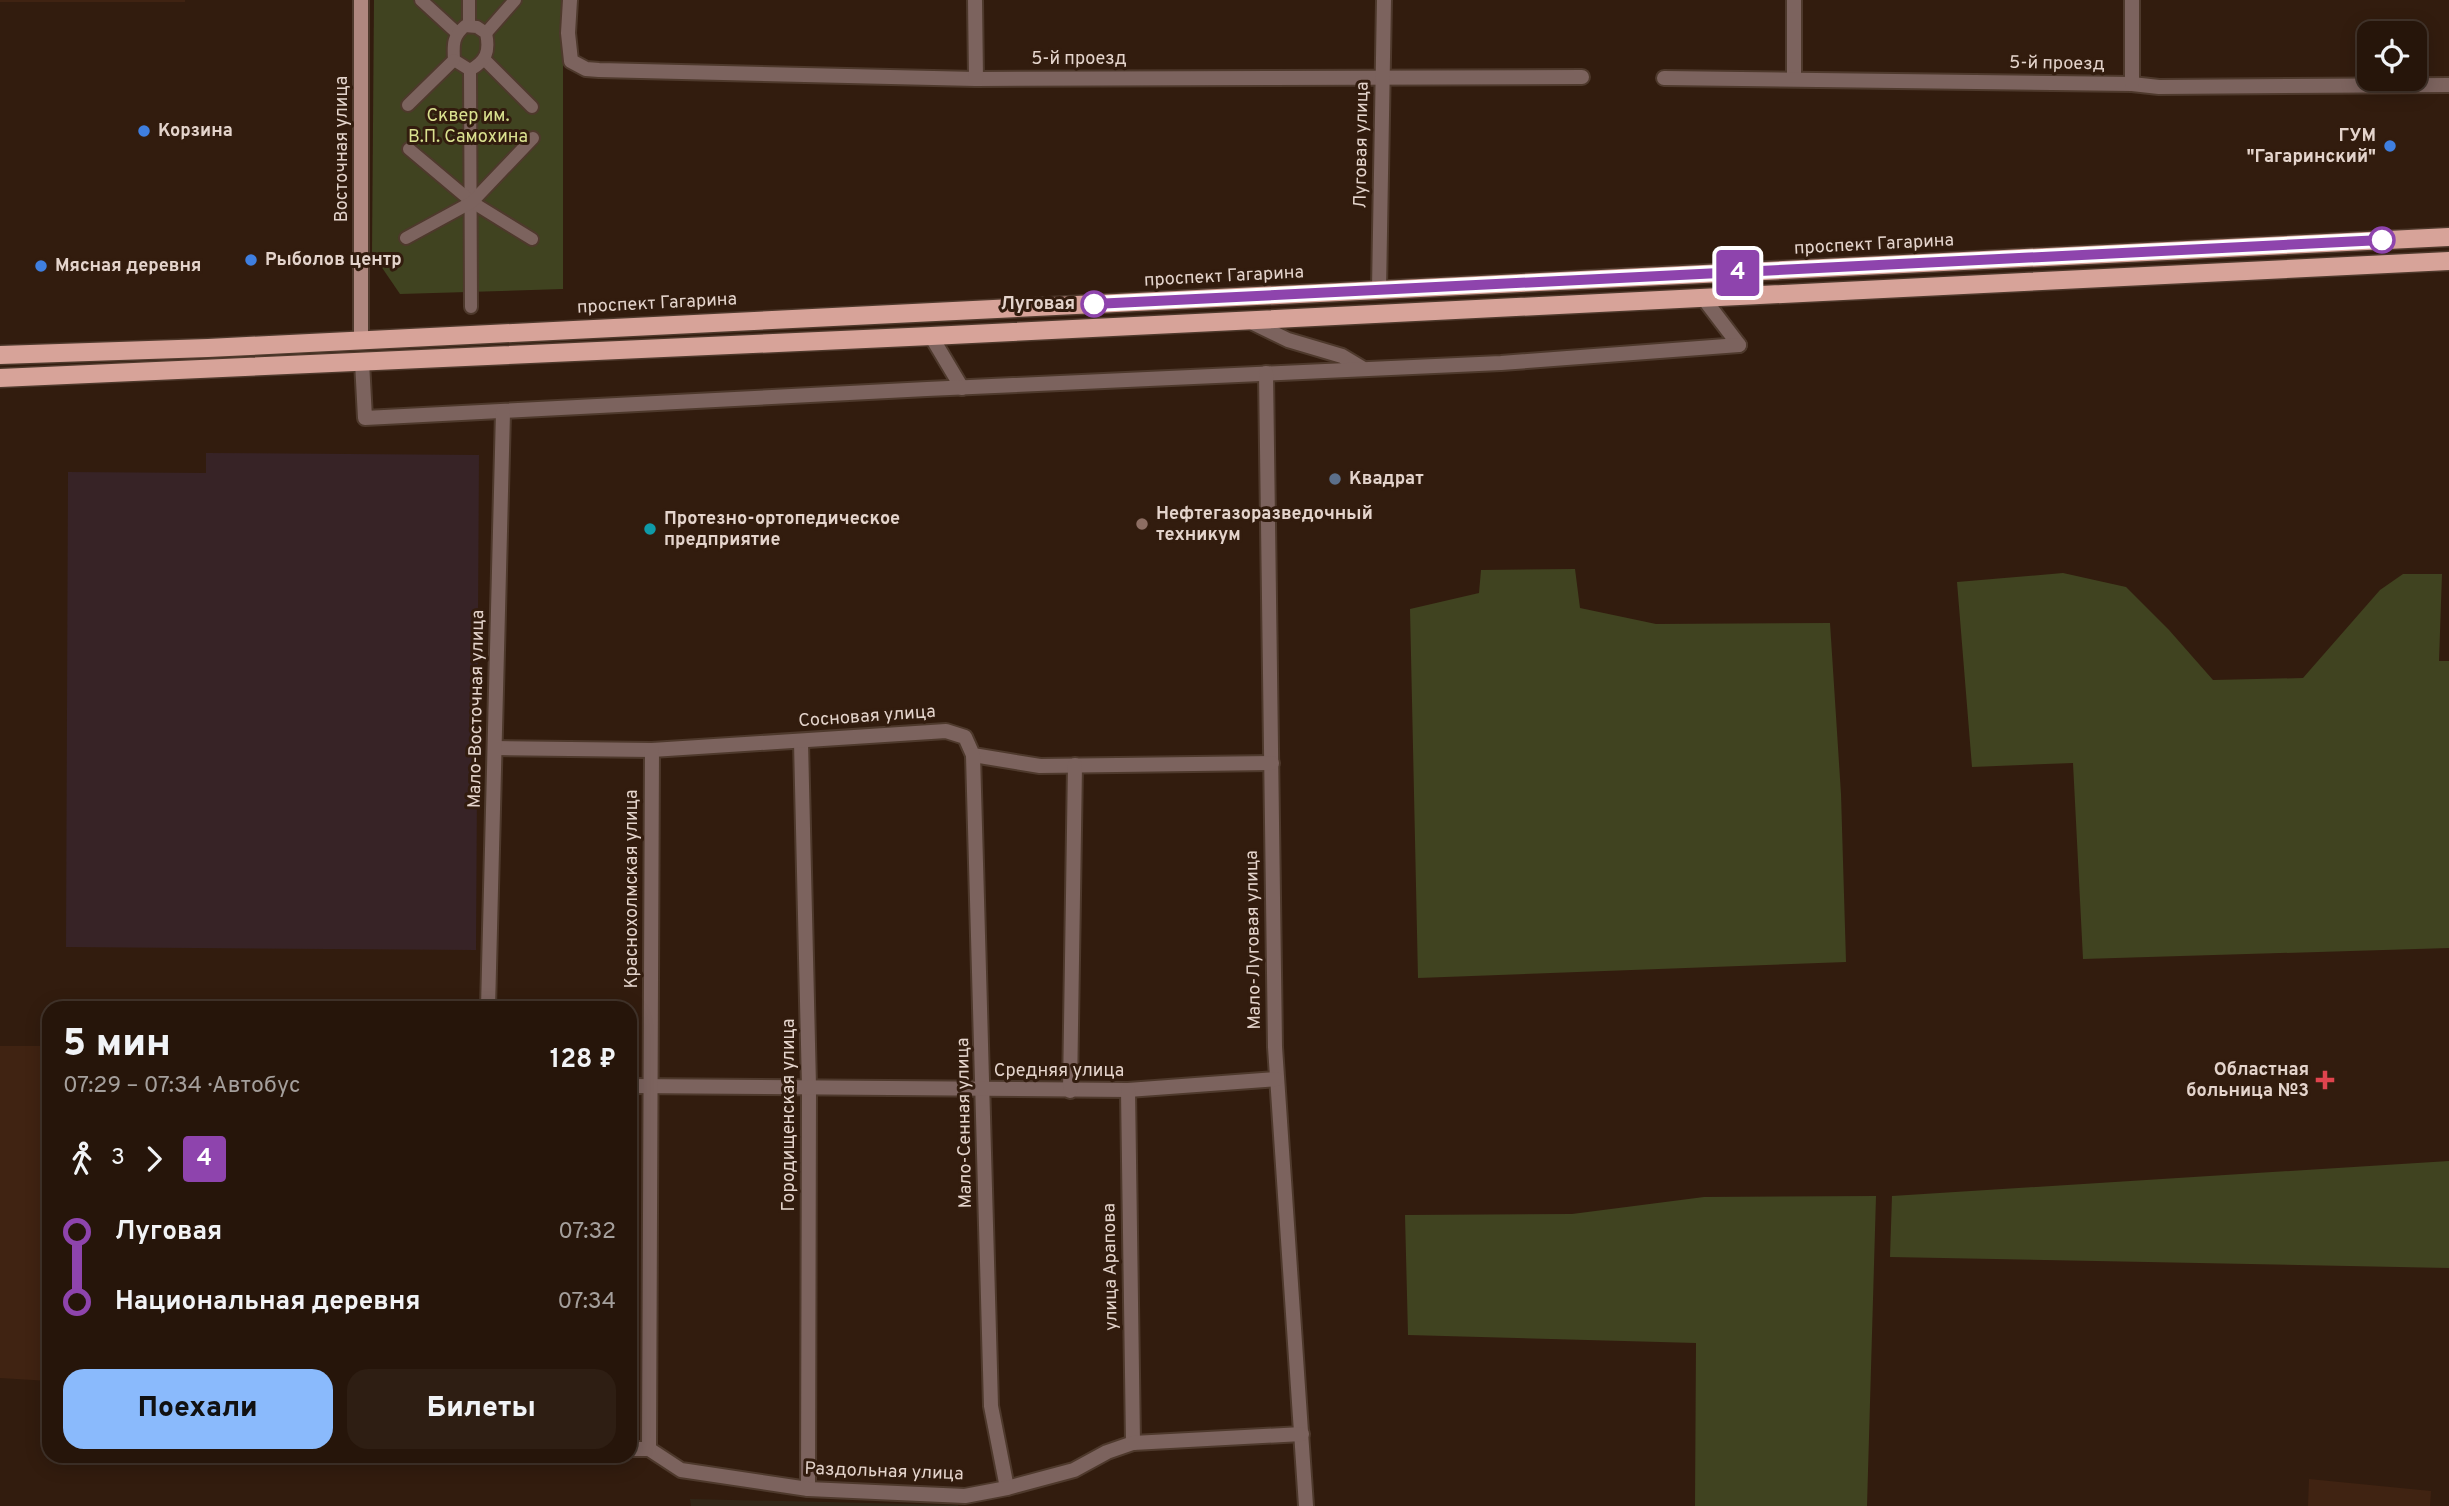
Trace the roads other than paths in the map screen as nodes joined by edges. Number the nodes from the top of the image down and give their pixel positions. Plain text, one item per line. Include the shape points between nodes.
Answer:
1 (361, 0) edge
2 (421, 0) edge
3 (470, 0) edge
4 (515, 0) edge
5 (570, 0) edge
6 (975, 0) edge
7 (1384, 0) edge
8 (1794, 0) edge
9 (2133, 0) edge
10 (469, 26) junction
11 (457, 33) junction
12 (486, 33) junction
13 (454, 60) junction
14 (485, 60) junction
15 (470, 71) junction
16 (1382, 76) junction
17 (1583, 77) dead end
18 (1664, 78) dead end
19 (1794, 78) junction
20 (975, 79) junction
21 (2132, 84) junction
22 (2449, 85) edge
23 (408, 105) dead end
24 (532, 107) dead end
25 (533, 138) dead end
26 (409, 149) dead end
27 (472, 202) junction
28 (406, 237) dead end
29 (2449, 237) edge
30 (532, 239) dead end
31 (2449, 261) edge
32 (1379, 290) junction
33 (1704, 299) junction
34 (471, 307) dead end
35 (1248, 321) junction
36 (931, 336) junction
37 (361, 340) junction
38 (0, 355) edge
39 (362, 362) junction
40 (1363, 369) junction
41 (1266, 373) junction
42 (0, 378) edge
43 (962, 388) junction
44 (503, 412) junction
45 (801, 742) junction
46 (495, 748) junction
47 (652, 750) junction
48 (974, 755) junction
49 (1272, 763) junction
50 (1075, 765) junction
51 (488, 1001) edge
52 (1277, 1079) junction
53 (637, 1086) edge
54 (650, 1086) junction
55 (809, 1087) junction
56 (1128, 1090) junction
57 (984, 1091) junction
58 (1070, 1091) junction
59 (1302, 1434) junction
60 (1133, 1443) junction
61 (637, 1449) edge
62 (649, 1449) junction
63 (1007, 1488) junction
64 (808, 1489) junction
65 (1306, 1506) edge

1 - 37 main road, Восточная улица
2 - 11 street
3 - 10 street
4 - 12 street
5 - 20 street, 5-й проезд via 569,53 571,61 586,69
6 - 20 street
7 - 16 street, Луговая улица
8 - 19 street
9 - 21 street
10 - 11 street
10 - 12 street
11 - 13 street
12 - 14 street via 489,47
13 - 15 street
13 - 23 street
14 - 15 street
14 - 24 street
15 - 27 street
16 - 17 street, 5-й проезд
16 - 20 street, 5-й проезд
16 - 32 street, Луговая улица
18 - 19 street, 5-й проезд
19 - 21 street, 5-й проезд
21 - 22 street, 5-й проезд
25 - 27 street
26 - 27 street
27 - 28 street
27 - 30 street
27 - 34 street
29 - 32 main road, проспект Гагарина
31 - 33 main road
32 - 37 main road, проспект Гагарина
33 - 35 main road
33 - 40 street via 1739,345
35 - 36 main road
35 - 40 street via 1287,340 1342,356
36 - 39 main road
36 - 43 street
37 - 38 main road, проспект Гагарина
37 - 39 main road
39 - 42 main road
39 - 44 street via 365,418
40 - 41 street
41 - 43 street
41 - 49 street, Мало-Луговая улица
43 - 44 street
44 - 46 street, Мало-Восточная улица
45 - 47 street, Сосновая улица
45 - 48 street, Сосновая улица via 946,731 965,737
45 - 55 street, Городищенская улица
46 - 47 street, Сосновая улица
46 - 51 street, Мало-Восточная улица
47 - 54 street, Краснохолмская улица
48 - 50 street via 1040,766
48 - 57 street, Мало-Сенная улица
49 - 50 street
49 - 52 street, Мало-Луговая улица
50 - 58 street
52 - 56 street, Средняя улица
52 - 59 street, Мало-Луговая улица
53 - 54 street, Средняя улица
54 - 55 street, Средняя улица
54 - 62 street, Краснохолмская улица
55 - 57 street, Средняя улица
55 - 64 street, Городищенская улица
56 - 58 street, Средняя улица
56 - 60 street, улица Арапова
57 - 58 street, Средняя улица
57 - 63 street, Мало-Сенная улица via 991,1406
59 - 60 street, Раздольная улица
59 - 65 street, Мало-Луговая улица
60 - 63 street, Раздольная улица via 1079,1469
61 - 62 street
62 - 64 street, Раздольная улица via 681,1470
63 - 64 street, Раздольная улица via 965,1496

